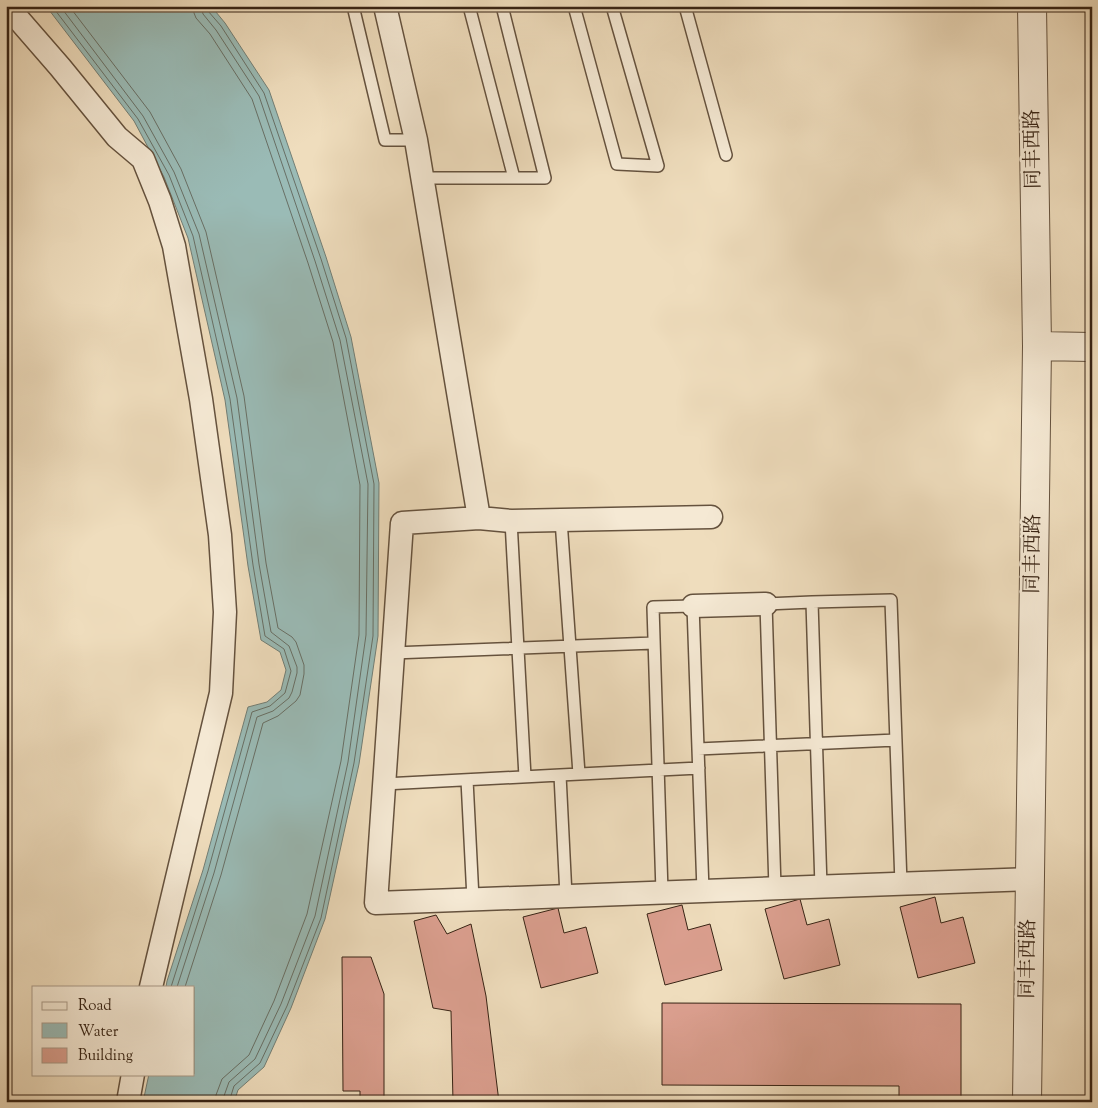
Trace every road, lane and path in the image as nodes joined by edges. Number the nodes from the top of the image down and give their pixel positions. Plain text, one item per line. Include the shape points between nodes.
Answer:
1 (7, 6) edge
2 (352, 6) edge
3 (385, 6) edge
4 (469, 6) edge
5 (502, 6) edge
6 (574, 6) edge
7 (612, 6) edge
8 (685, 6) edge
9 (1032, 6) edge
10 (416, 140) junction
11 (726, 155) dead end
12 (422, 178) junction
13 (514, 178) junction
14 (1037, 346) junction
15 (1092, 347) edge
16 (711, 517) dead end
17 (479, 518) junction
18 (561, 520) junction
19 (511, 521) junction
20 (812, 602) junction
21 (766, 604) junction
22 (693, 606) junction
23 (654, 643) junction
24 (570, 646) junction
25 (518, 648) junction
26 (393, 653) junction
27 (896, 740) junction
28 (816, 744) junction
29 (771, 746) junction
30 (698, 749) junction
31 (699, 768) junction
32 (658, 770) junction
33 (579, 774) junction
34 (560, 775) junction
35 (525, 777) junction
36 (466, 780) junction
37 (384, 784) junction
38 (1030, 879) junction
39 (900, 884) junction
40 (821, 886) junction
41 (776, 888) junction
42 (703, 891) junction
43 (662, 892) junction
44 (566, 896) junction
45 (473, 900) junction
46 (151, 986) edge
47 (133, 1076) edge
48 (128, 1102) edge
49 (1027, 1102) edge

1 - 46 street via 117,137 143,159 174,246 201,399 220,535 225,612 221,693
2 - 10 lane via 385,140
3 - 10 street
4 - 13 lane
5 - 13 lane via 545,178
6 - 7 lane via 617,164 658,166
8 - 11 lane
9 - 14 street, 同丰西路
10 - 12 street
12 - 13 lane
12 - 17 street
14 - 15 street
14 - 38 street, 同丰西路
16 - 18 street
17 - 19 street
17 - 26 street via 402,523
18 - 19 street
18 - 24 lane
19 - 25 lane
20 - 21 lane
20 - 27 lane via 891,600
20 - 28 lane
21 - 22 street
21 - 29 lane
22 - 23 lane via 653,608
22 - 30 lane
23 - 24 lane
23 - 32 lane
24 - 25 lane
24 - 33 lane
25 - 26 lane
25 - 35 lane
26 - 37 street
27 - 28 lane
27 - 39 lane
28 - 29 lane
28 - 40 lane
29 - 30 lane
29 - 41 lane
30 - 31 lane
31 - 32 lane
31 - 42 lane
32 - 33 lane
32 - 43 lane
33 - 34 lane
34 - 35 lane
34 - 44 lane
35 - 36 lane
36 - 37 lane
36 - 45 lane
37 - 45 street via 376,903
38 - 39 street
38 - 49 street, 同丰西路
39 - 40 street
40 - 41 street
41 - 42 street
42 - 43 street
43 - 44 street
44 - 45 street
47 - 48 street

